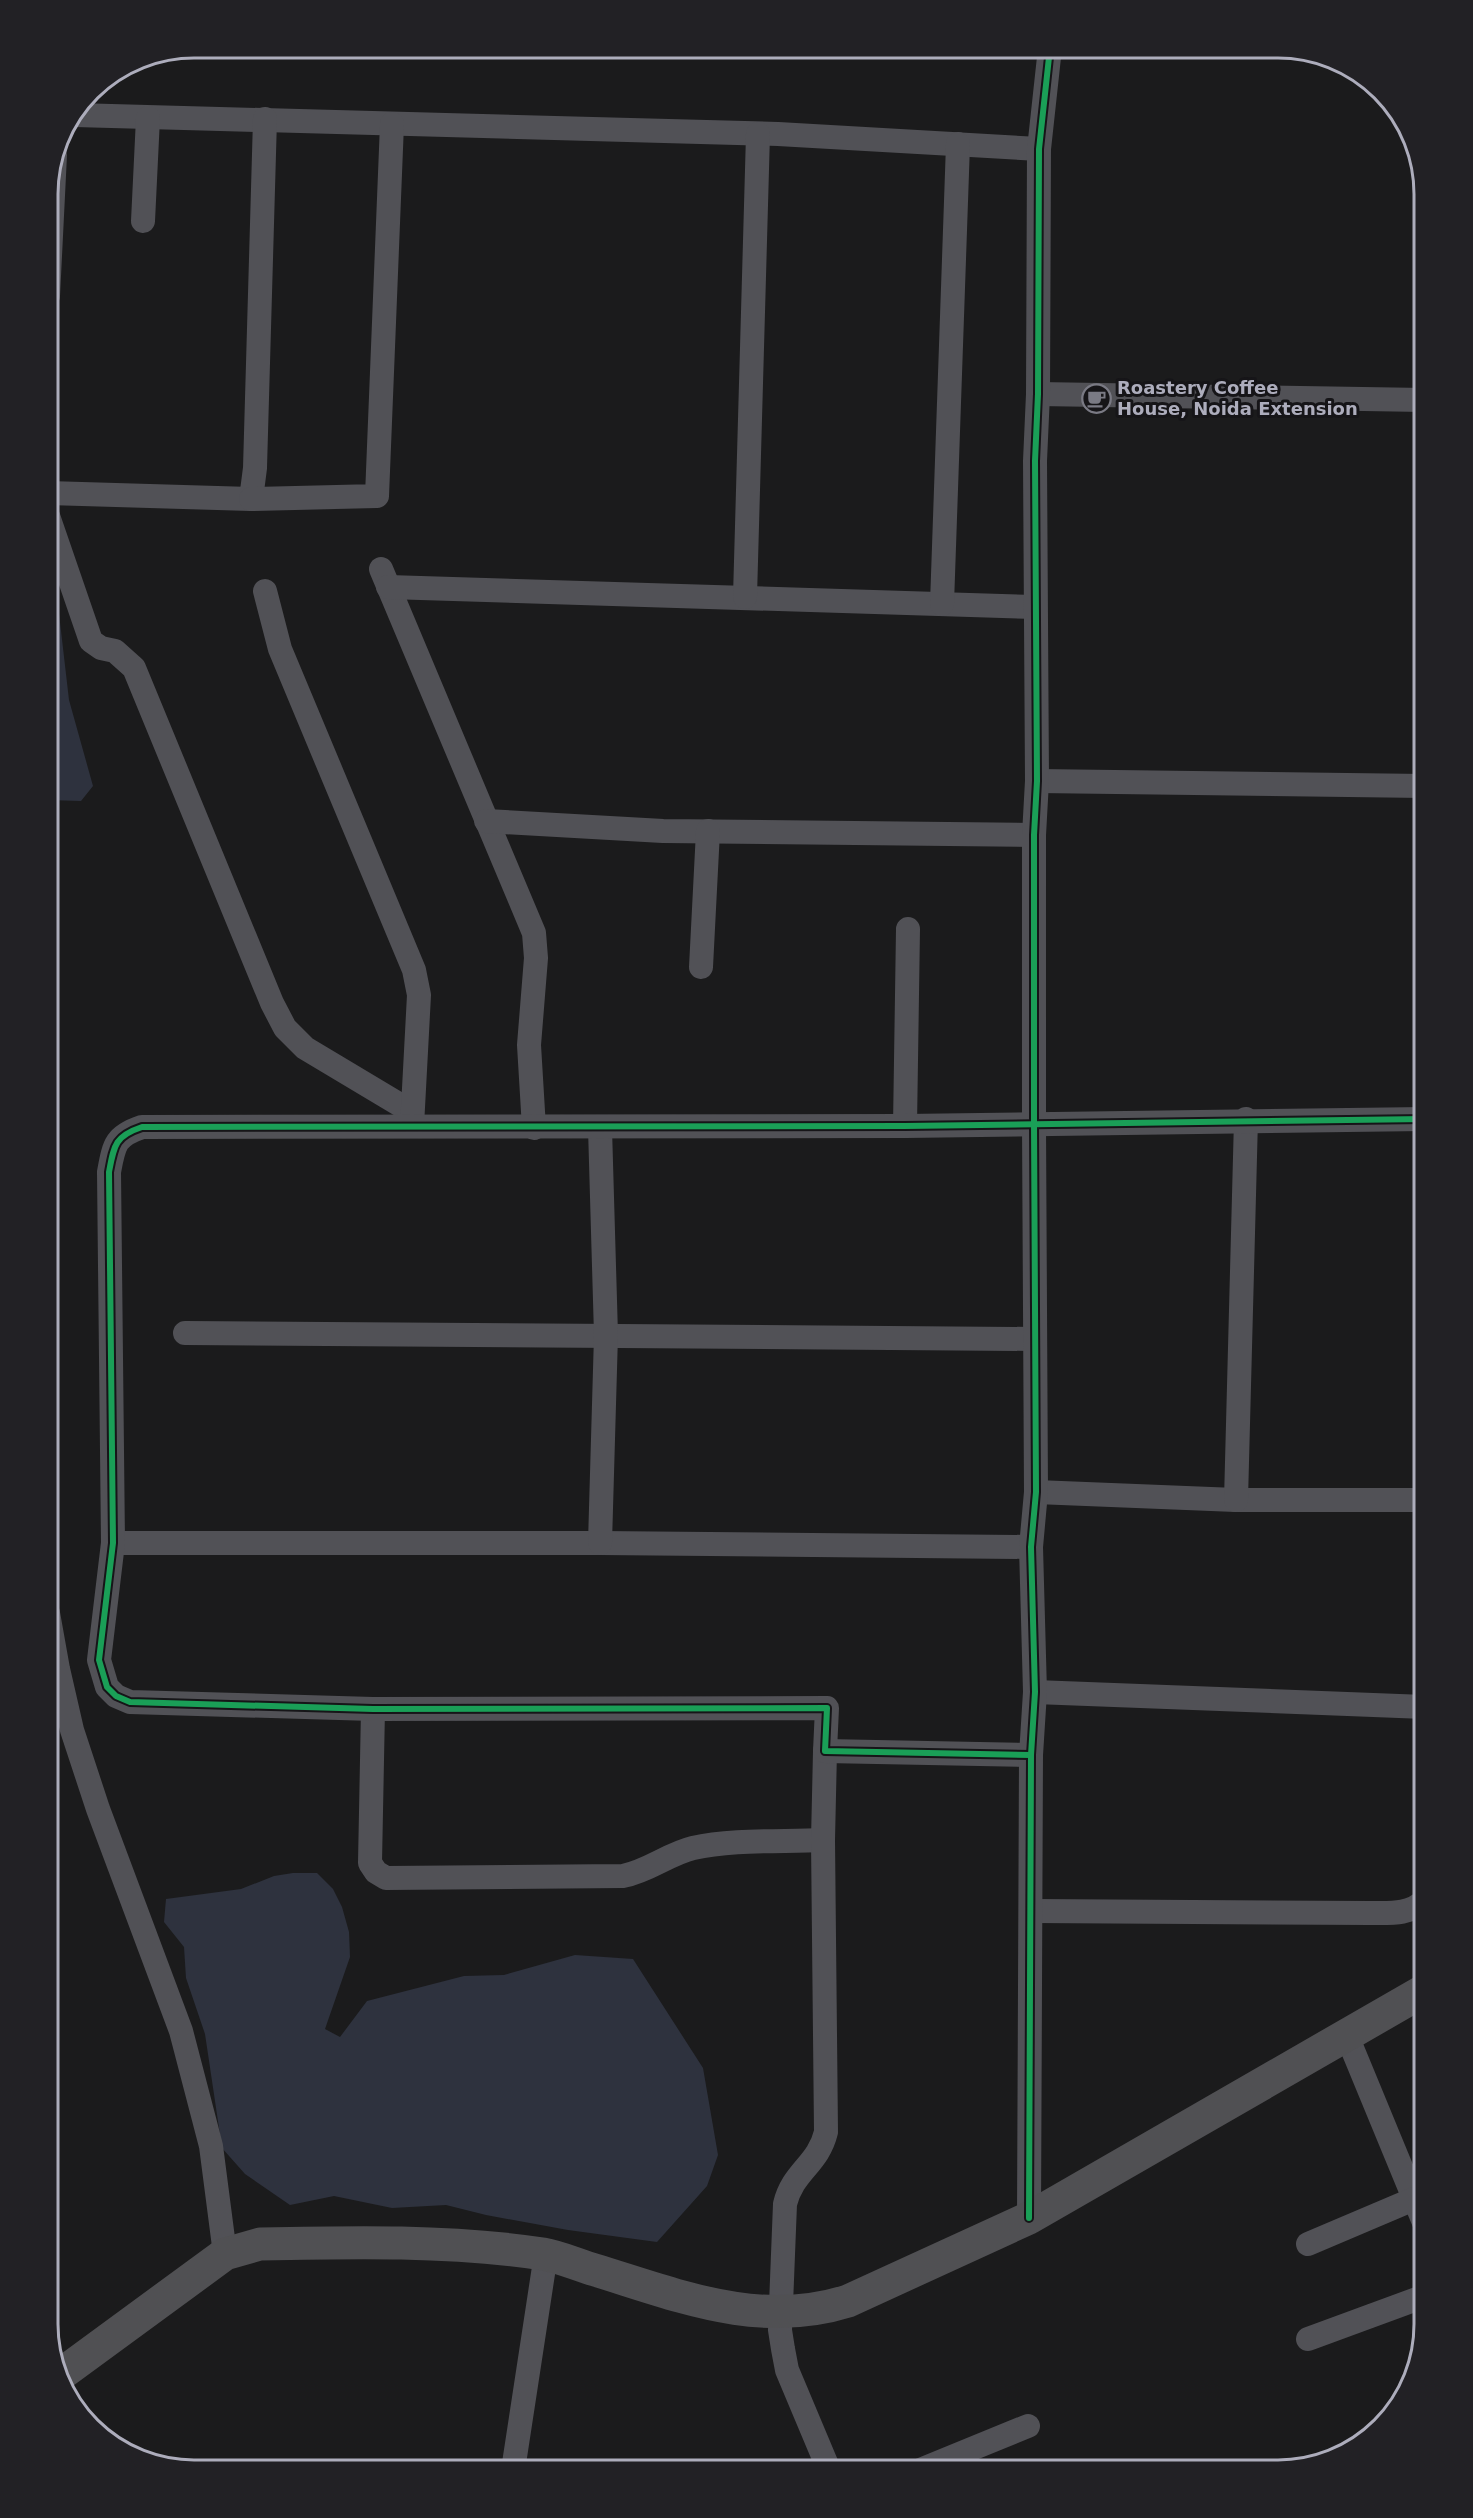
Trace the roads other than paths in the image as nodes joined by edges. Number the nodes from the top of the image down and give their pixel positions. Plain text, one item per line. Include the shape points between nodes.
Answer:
1 (1049, 59) edge
2 (84, 115) edge
3 (148, 118) junction
4 (265, 118) junction
5 (392, 124) junction
6 (758, 134) junction
7 (958, 144) junction
8 (1039, 148) junction
9 (143, 221) dead end
10 (1038, 394) junction
11 (1414, 400) edge
12 (59, 493) edge
13 (251, 499) junction
14 (59, 547) edge
15 (265, 591) dead end
16 (745, 597) junction
17 (942, 604) junction
18 (1035, 607) junction
19 (1037, 781) junction
20 (1414, 786) edge
21 (486, 821) junction
22 (708, 831) junction
23 (1034, 835) junction
24 (908, 929) dead end
25 (701, 967) dead end
26 (1246, 1119) junction
27 (1414, 1119) edge
28 (412, 1120) junction
29 (1034, 1125) junction
30 (905, 1126) junction
31 (534, 1128) junction
32 (600, 1128) junction
33 (185, 1333) dead end
34 (606, 1335) junction
35 (1035, 1339) junction
36 (1036, 1492) junction
37 (1236, 1500) junction
38 (1414, 1500) edge
39 (113, 1543) junction
40 (600, 1543) junction
41 (1031, 1547) junction
42 (58, 1670) edge
43 (1035, 1692) junction
44 (1414, 1707) edge
45 (374, 1709) junction
46 (825, 1751) junction
47 (1031, 1755) junction
48 (823, 1840) junction
49 (1414, 1909) edge
50 (1032, 1911) junction
51 (1414, 1996) edge
52 (1347, 2036) junction
53 (1414, 2199) joint
54 (1029, 2218) junction
55 (1308, 2244) dead end
56 (225, 2254) junction
57 (546, 2254) junction
58 (1414, 2300) edge
59 (782, 2313) junction
60 (1308, 2339) dead end
61 (67, 2370) edge
62 (1028, 2426) dead end
63 (515, 2459) edge
64 (826, 2460) edge
65 (945, 2460) edge

1 - 8 street
2 - 3 street
3 - 4 street
3 - 9 street
4 - 5 street
4 - 13 street
5 - 6 street
5 - 13 street via 377,496
6 - 7 street
6 - 16 street
7 - 8 street
7 - 17 street
8 - 10 street
10 - 11 street
10 - 18 street
12 - 13 street
14 - 28 street via 91,641 115,651 134,668 285,1028 305,1048
15 - 28 street via 280,648 414,970 419,994
16 - 17 street
16 - 21 street via 384,578
17 - 18 street
18 - 19 street
19 - 20 street
19 - 23 street
21 - 22 street
21 - 31 street via 534,933 536,958 529,1045
22 - 23 street
22 - 25 street
23 - 29 street
24 - 30 street
26 - 27 street
26 - 29 street
26 - 37 street
28 - 31 street
28 - 39 street via 142,1127 124,1132 114,1146 109,1172
29 - 30 street
29 - 35 street
30 - 32 street
31 - 32 street
32 - 34 street
33 - 34 street
34 - 35 street
34 - 40 street
35 - 36 street
36 - 37 street
36 - 41 street
37 - 38 street
39 - 40 street
39 - 45 street via 99,1660 107,1687 116,1696 130,1702
40 - 41 street
41 - 43 street
42 - 56 street via 72,1730 98,1809 181,2031 211,2146
43 - 44 street
43 - 47 street
45 - 46 street via 827,1708
45 - 48 street via 370,1863 386,1878 623,1876 707,1845
46 - 47 street
46 - 48 street
47 - 50 street
48 - 59 street via 826,2132 822,2148 789,2190
49 - 50 street via 1370,1913
50 - 54 street
51 - 52 street
52 - 53 street
52 - 54 street
53 - 55 street
54 - 59 street via 848,2301 820,2310
56 - 57 street via 260,2244 311,2243 479,2246
56 - 61 street
57 - 59 street via 734,2310
57 - 63 street
58 - 60 street
59 - 64 street via 780,2330 787,2370
62 - 65 street

